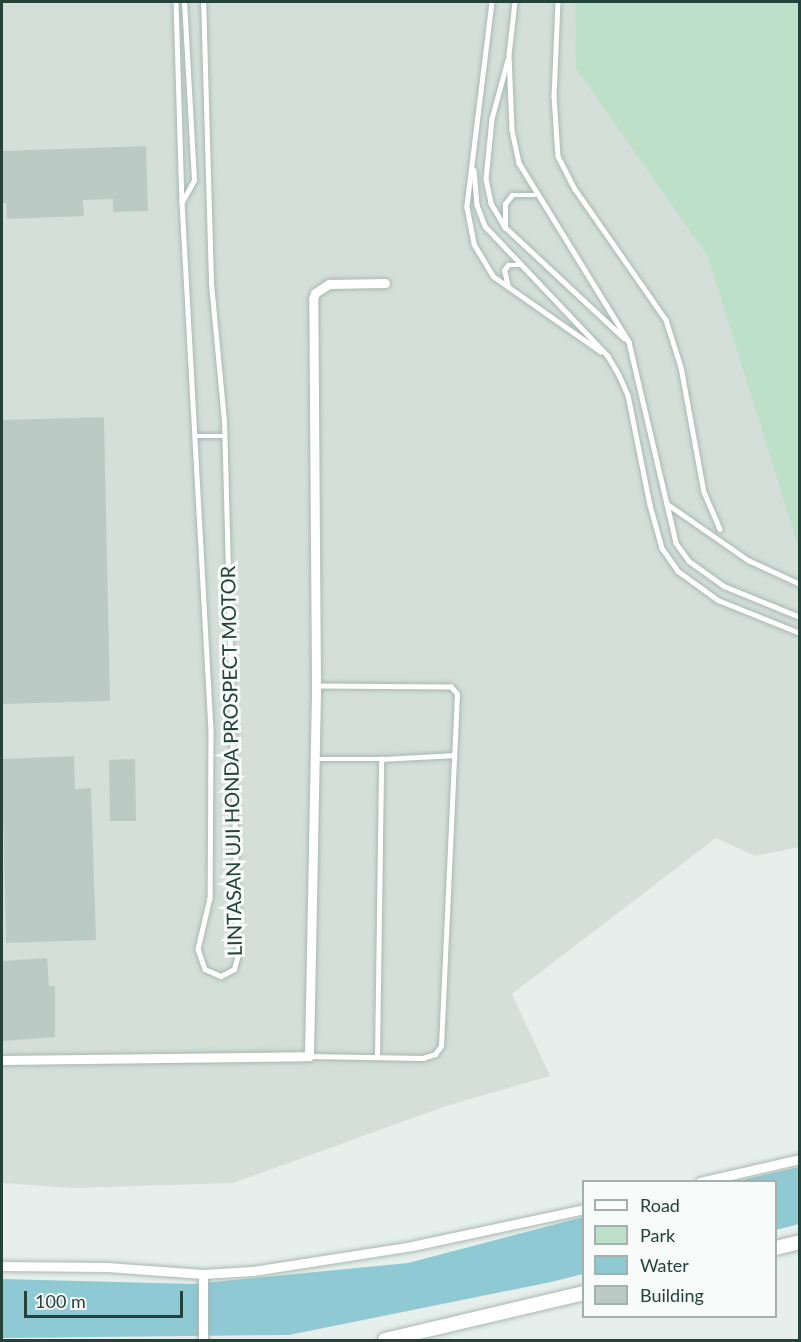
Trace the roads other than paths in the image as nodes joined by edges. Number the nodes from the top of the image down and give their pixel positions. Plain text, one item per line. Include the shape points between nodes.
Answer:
1 (176, 2) edge
2 (184, 2) edge
3 (203, 2) edge
4 (492, 2) edge
5 (515, 2) edge
6 (558, 2) edge
7 (509, 55) junction
8 (474, 170) junction
9 (535, 195) junction
10 (182, 202) junction
11 (504, 227) junction
12 (520, 266) junction
13 (385, 283) dead end
14 (508, 287) junction
15 (629, 342) junction
16 (608, 356) junction
17 (197, 436) junction
18 (225, 436) junction
19 (665, 503) junction
20 (720, 529) dead end
21 (800, 584) edge
22 (800, 616) edge
23 (800, 633) edge
24 (316, 687) junction
25 (454, 755) junction
26 (313, 759) junction
27 (381, 759) junction
28 (309, 1056) junction
29 (378, 1057) junction
30 (2, 1060) edge
31 (800, 1158) edge
32 (708, 1180) edge
33 (582, 1209) edge
34 (800, 1242) edge
35 (777, 1248) edge
36 (2, 1266) edge
37 (203, 1277) junction
38 (582, 1293) edge
39 (202, 1341) edge
40 (385, 1341) edge

1 - 10 lane, LINTASAN UJI HONDA PROSPECT MOTOR
2 - 10 lane, LINTASAN UJI HONDA PROSPECT MOTOR via 194,180
3 - 18 lane, LINTASAN UJI HONDA PROSPECT MOTOR via 211,283
4 - 8 lane
5 - 7 lane
6 - 20 lane via 554,96 558,156 575,189 666,320 681,367 704,492
7 - 9 lane via 512,130 519,163
7 - 11 lane via 492,119 486,179 491,203
8 - 12 lane via 477,205 486,226
8 - 14 lane via 468,225 482,261
9 - 11 lane via 512,195 505,204
9 - 15 lane
10 - 17 lane, LINTASAN UJI HONDA PROSPECT MOTOR
11 - 15 lane
12 - 14 lane via 508,265 504,270
12 - 16 lane
13 - 24 street via 329,284 315,293 313,299
14 - 16 lane
15 - 19 lane
16 - 23 lane via 628,395 662,548 678,571 718,600
17 - 18 lane
17 - 18 lane, LINTASAN UJI HONDA PROSPECT MOTOR via 211,731 210,898 198,949 204,969 221,976 234,969 238,954
19 - 21 lane via 738,554
19 - 22 lane via 676,543 689,561 724,586
24 - 25 lane via 451,687 457,694
24 - 26 street
25 - 27 lane
25 - 29 lane via 442,1040 435,1054 423,1058
26 - 27 lane
26 - 28 street
27 - 29 lane
28 - 29 lane
28 - 30 street
31 - 32 street
33 - 37 street via 361,1256
34 - 35 street
36 - 37 street via 107,1266
37 - 39 street
38 - 40 street

